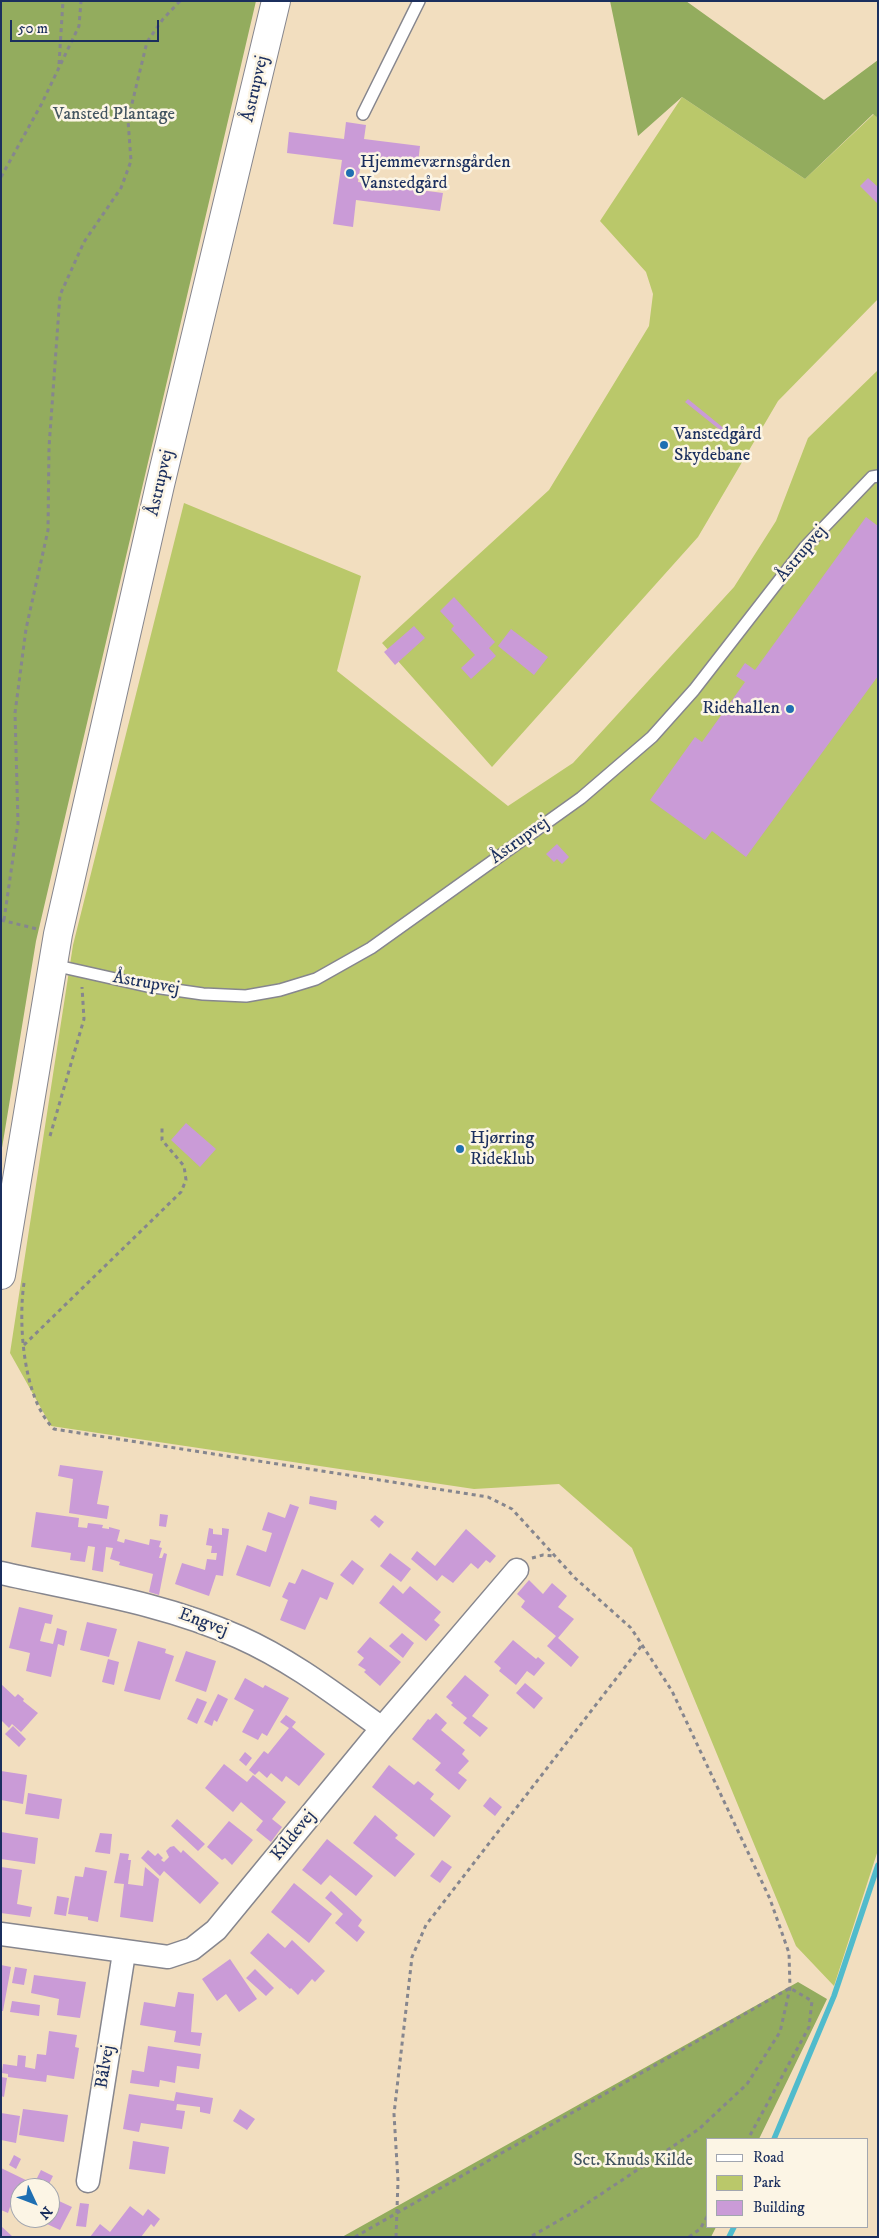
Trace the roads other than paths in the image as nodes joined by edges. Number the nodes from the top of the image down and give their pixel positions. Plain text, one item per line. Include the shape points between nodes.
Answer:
1 (276, 1) edge
2 (419, 1) edge
3 (364, 114) dead end
4 (878, 476) edge
5 (53, 965) junction
6 (13, 1277) edge
7 (517, 1570) dead end
8 (1, 1573) edge
9 (382, 1728) junction
10 (1, 1934) edge
11 (124, 1953) junction
12 (88, 2181) dead end

1 - 5 street, Åstrupvej via 160,485
2 - 3 lane
4 - 5 lane, Åstrupvej via 872,477 805,547 694,690 652,737 581,798 371,948 316,979 246,996 175,990
5 - 6 street, Åstrupvej
7 - 9 street, Kildevej
8 - 9 street, Engvej via 163,1609 238,1637 299,1668
9 - 11 street, Kildevej via 216,1930 192,1949 168,1957
10 - 11 street, Kildevej
11 - 12 street, Bålvej

